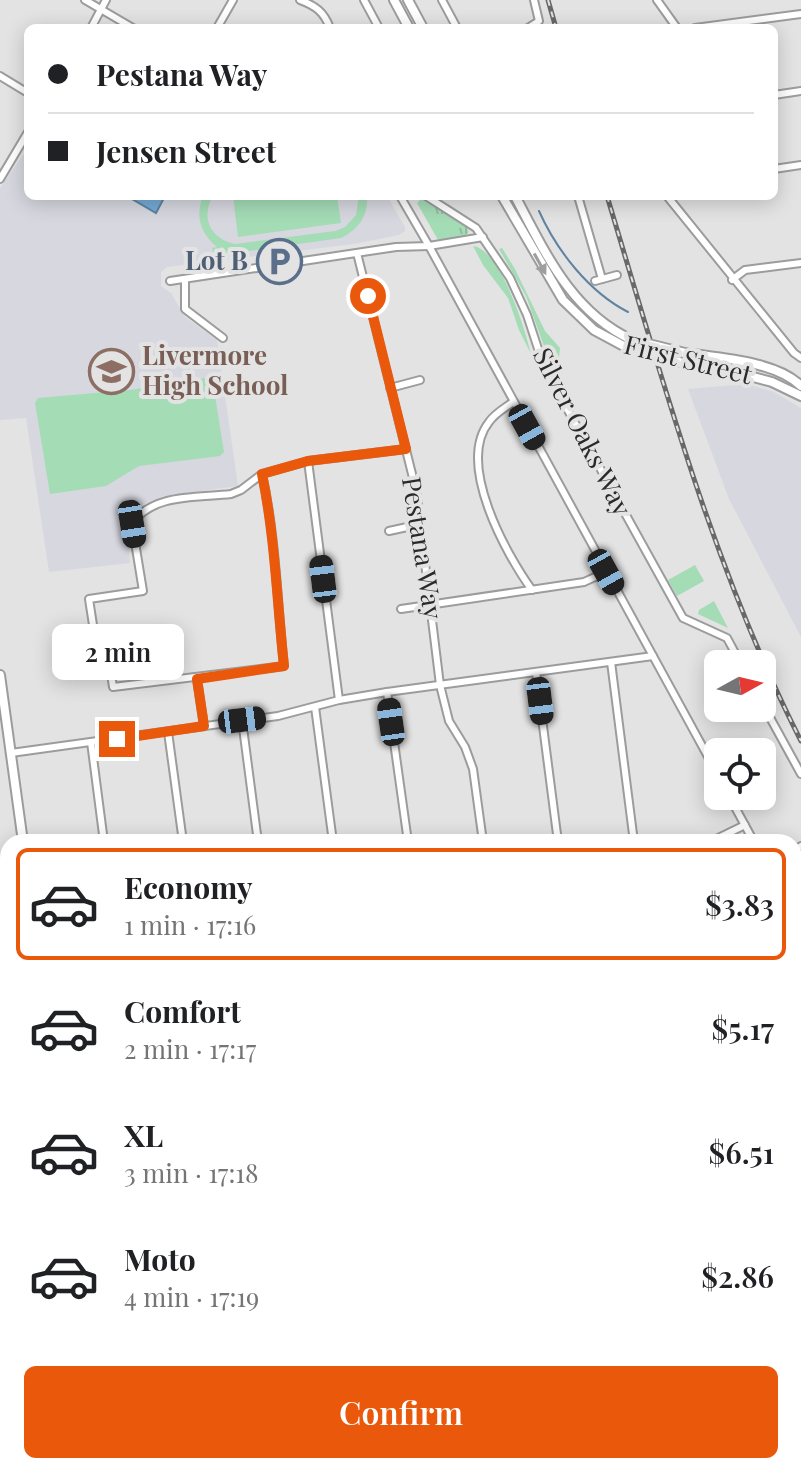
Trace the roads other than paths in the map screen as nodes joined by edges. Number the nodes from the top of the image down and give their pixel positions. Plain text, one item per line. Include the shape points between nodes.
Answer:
1 (85, 0) edge
2 (106, 0) edge
3 (233, 0) edge
4 (300, 0) edge
5 (364, 0) edge
6 (394, 0) edge
7 (408, 0) edge
8 (442, 0) edge
9 (534, 0) edge
10 (657, 0) edge
11 (101, 9) junction
12 (801, 14) edge
13 (93, 24) edge
14 (126, 24) edge
15 (219, 24) edge
16 (329, 24) edge
17 (377, 24) edge
18 (407, 24) edge
19 (421, 24) edge
20 (455, 24) edge
21 (534, 24) edge
22 (674, 24) edge
23 (745, 24) edge
24 (0, 76) edge
25 (24, 91) edge
26 (801, 91) edge
27 (778, 94) edge
28 (24, 139) edge
29 (801, 165) edge
30 (778, 168) edge
31 (0, 179) edge
32 (404, 200) edge
33 (432, 200) edge
34 (504, 200) edge
35 (517, 200) edge
36 (579, 200) edge
37 (670, 200) edge
38 (483, 237) junction
39 (429, 246) junction
40 (357, 253) junction
41 (801, 263) edge
42 (617, 275) dead end
43 (185, 279) junction
44 (732, 280) junction
45 (170, 281) dead end
46 (223, 338) dead end
47 (801, 358) edge
48 (420, 380) dead end
49 (801, 386) edge
50 (390, 388) junction
51 (801, 396) edge
52 (513, 402) junction
53 (406, 449) junction
54 (308, 461) junction
55 (262, 474) junction
56 (421, 524) junction
57 (389, 531) dead end
58 (606, 572) junction
59 (532, 590) junction
60 (432, 604) junction
61 (401, 609) dead end
62 (93, 625) dead end
63 (733, 650) edge
64 (653, 656) junction
65 (109, 661) dead end
66 (611, 662) junction
67 (536, 672) junction
68 (0, 675) edge
69 (197, 679) junction
70 (440, 685) junction
71 (387, 692) junction
72 (339, 700) junction
73 (315, 707) junction
74 (242, 720) junction
75 (772, 722) edge
76 (204, 726) junction
77 (168, 732) junction
78 (91, 742) junction
79 (704, 749) edge
80 (11, 753) junction
81 (801, 774) edge
82 (737, 810) edge
83 (745, 825) junction
84 (22, 834) edge
85 (103, 834) edge
86 (182, 834) edge
87 (257, 834) edge
88 (332, 834) edge
89 (407, 834) edge
90 (482, 834) edge
91 (557, 834) edge
92 (633, 834) edge
93 (726, 834) edge
94 (750, 834) edge

1 - 11 street
2 - 11 street
3 - 15 street
4 - 16 street via 325,14
5 - 17 street
6 - 18 main road
7 - 19 main road
8 - 20 street
9 - 21 street via 539,21
10 - 22 street
11 - 13 street
11 - 14 street
12 - 23 street
24 - 25 street
26 - 27 street
28 - 31 street
29 - 30 street
32 - 39 street
33 - 38 street, Silver Oaks Way
34 -> 51 main road, First Street, bridge via 563,300 594,330 633,351 772,382
35 - 49 main road, First Street, bridge via 570,292 601,323 632,340 753,364
36 - 42 street via 599,280
37 - 44 street
38 - 39 street
38 - 63 street, Silver Oaks Way via 519,295 544,367 683,618 727,638
39 - 40 street
39 - 52 street
40 - 43 street
40 - 50 street, Pestana Way
41 - 44 street via 745,270
43 - 45 street
43 - 46 street via 185,309
44 - 47 street
48 - 50 street
50 - 53 street, Pestana Way
52 - 58 street
52 - 59 street via 484,430 479,469 492,518
53 - 54 street
53 - 56 street, Pestana Way
54 - 55 street
54 - 72 street
55 - 62 street via 231,494 163,501 140,511 132,524 143,591 89,599
55 - 69 street via 284,666
56 - 57 street
56 - 60 street, Pestana Way
58 - 59 street via 584,582
58 - 64 street
59 - 60 street
60 - 61 street
60 - 70 street, Pestana Way
64 - 66 street
64 - 79 street
65 - 69 street via 113,687
66 - 67 street
66 - 92 street
67 - 70 street
67 - 91 street
68 - 80 main road
69 - 76 street
70 - 71 street
70 - 90 street, Pestana Way via 449,721 473,769
71 - 72 street
71 - 89 street
72 - 73 street
73 - 74 street
73 - 88 street
74 - 76 street
74 - 87 street
75 - 81 street
76 - 77 street
77 - 78 street
77 - 86 street
78 - 80 street
78 - 85 street
80 - 84 main road
82 - 83 street
83 - 93 street
83 - 94 street

